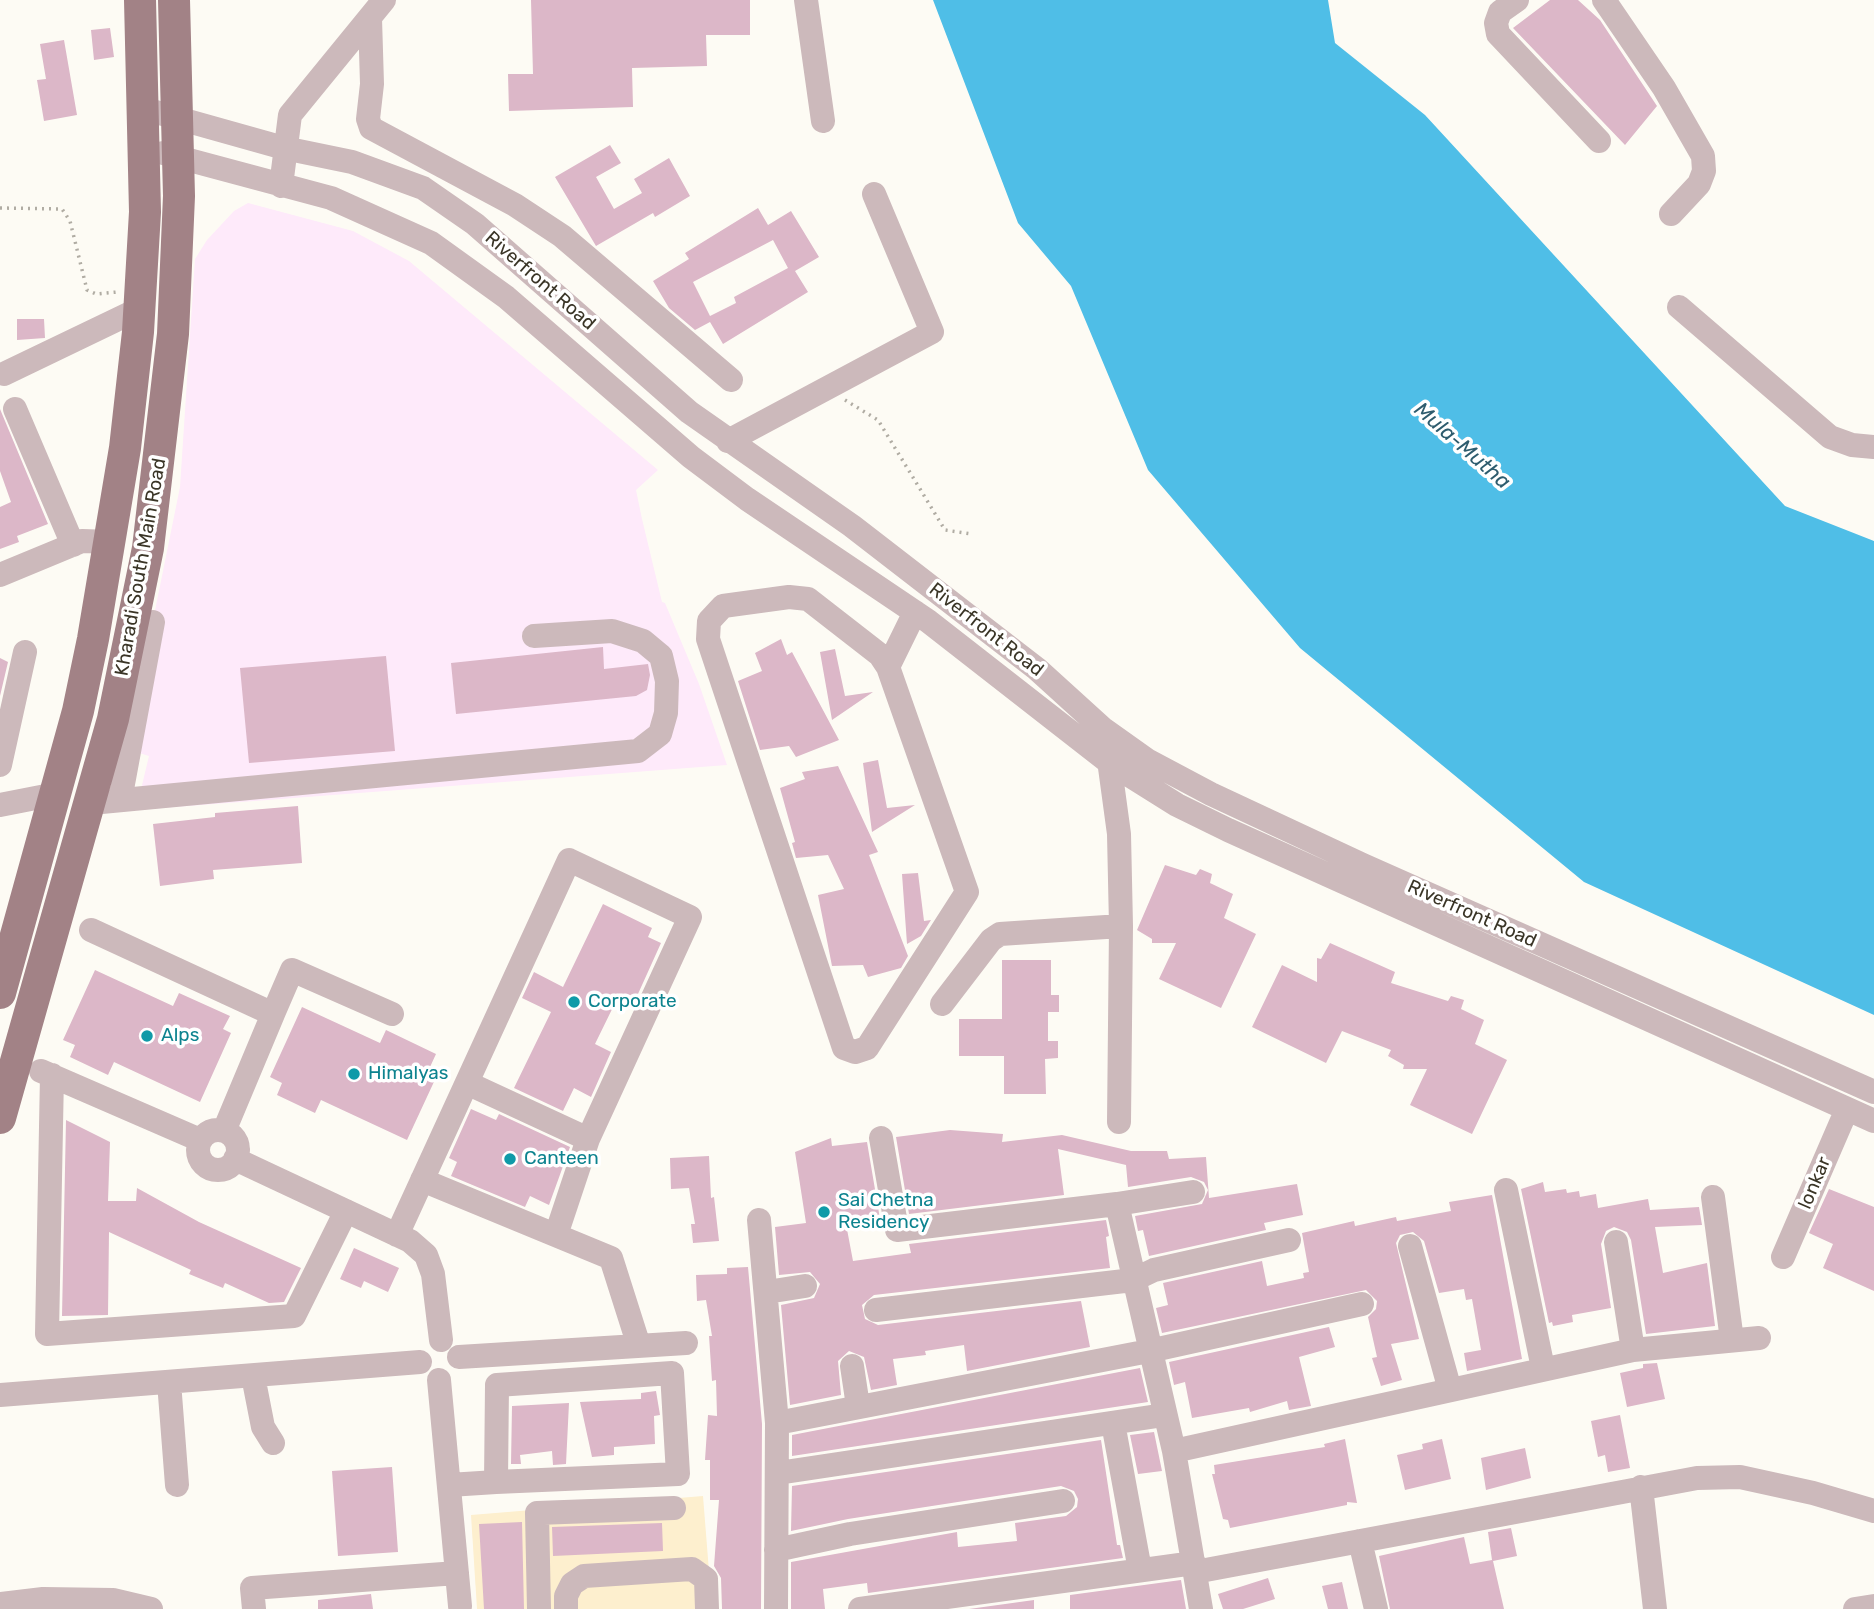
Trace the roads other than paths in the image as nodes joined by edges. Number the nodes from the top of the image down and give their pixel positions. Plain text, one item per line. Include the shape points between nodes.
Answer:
1 (140, 0) edge
2 (174, 0) edge
3 (806, 0) edge
4 (1517, 0) edge
5 (1604, 0) edge
6 (377, 9) edge
7 (145, 109) junction
8 (178, 119) junction
9 (823, 121) dead end
10 (1599, 141) dead end
11 (145, 147) junction
12 (284, 148) junction
13 (178, 159) junction
14 (281, 186) junction
15 (874, 194) dead end
16 (1671, 214) dead end
17 (140, 299) junction
18 (1679, 307) dead end
19 (4, 374) dead end
20 (730, 380) dead end
21 (15, 409) dead end
22 (728, 441) junction
23 (1874, 447) edge
24 (111, 542) junction
25 (74, 545) junction
26 (0, 575) edge
27 (915, 612) junction
28 (153, 622) dead end
29 (534, 636) dead end
30 (25, 652) dead end
31 (888, 667) junction
32 (1102, 728) junction
33 (1110, 763) junction
34 (0, 765) edge
35 (56, 794) junction
36 (105, 802) junction
37 (0, 805) edge
38 (1121, 926) junction
39 (91, 930) dead end
40 (0, 993) edge
41 (942, 1004) dead end
42 (273, 1014) junction
43 (392, 1014) dead end
44 (467, 1083) junction
45 (1874, 1092) edge
46 (1847, 1109) junction
47 (0, 1118) edge
48 (1874, 1121) edge
49 (1119, 1122) dead end
50 (224, 1131) junction
51 (881, 1138) dead end
52 (588, 1139) junction
53 (200, 1140) junction
54 (235, 1159) junction
55 (422, 1180) junction
56 (1506, 1190) dead end
57 (1193, 1192) dead end
58 (1713, 1197) dead end
59 (1117, 1205) junction
60 (346, 1211) junction
61 (759, 1220) dead end
62 (397, 1235) junction
63 (556, 1235) junction
64 (1289, 1240) dead end
65 (1616, 1242) dead end
66 (1410, 1246) dead end
67 (1783, 1257) dead end
68 (1133, 1280) junction
69 (805, 1286) dead end
70 (767, 1292) junction
71 (1362, 1304) dead end
72 (876, 1311) dead end
73 (1759, 1338) dead end
74 (440, 1340) junction
75 (1732, 1340) junction
76 (686, 1343) dead end
77 (639, 1346) junction
78 (1633, 1350) junction
79 (1149, 1351) junction
80 (459, 1357) junction
81 (420, 1362) junction
82 (852, 1366) dead end
83 (1543, 1368) junction
84 (254, 1376) junction
85 (439, 1380) junction
86 (169, 1382) junction
87 (1450, 1390) junction
88 (0, 1395) edge
89 (858, 1406) junction
90 (1164, 1415) junction
91 (777, 1423) junction
92 (1113, 1423) junction
93 (273, 1443) dead end
94 (1174, 1451) junction
95 (778, 1473) junction
96 (496, 1482) junction
97 (177, 1485) dead end
98 (449, 1485) junction
99 (1641, 1487) junction
100 (1063, 1501) dead end
101 (674, 1508) dead end
102 (1874, 1511) edge
103 (1360, 1541) junction
104 (776, 1550) junction
105 (1194, 1568) junction
106 (1140, 1570) junction
107 (457, 1573) junction
108 (0, 1604) edge
109 (1874, 1606) edge
110 (462, 1608) edge
111 (151, 1609) edge
112 (254, 1609) edge
113 (539, 1609) edge
114 (566, 1609) edge
115 (707, 1609) edge
116 (776, 1609) edge
117 (860, 1609) edge
118 (1201, 1609) edge
119 (1376, 1609) edge
120 (1655, 1609) edge
121 (1855, 1609) edge

1 - 7 main road, Kharadi South Main Road
2 - 8 main road, Kharadi South Main Road
3 - 9 street
4 - 10 street via 1500,12 1498,34
5 - 16 street via 1664,88 1703,156 1699,184
6 - 12 street via 290,115
6 - 20 street via 371,128 515,205 562,236
7 - 8 street, Riverfront Road
7 - 11 main road, Kharadi South Main Road
8 - 12 street, Riverfront Road
8 - 13 main road, Kharadi South Main Road
11 - 13 street, Riverfront Road
11 - 17 main road, Kharadi South Main Road
12 - 14 street
12 - 22 street, Riverfront Road via 352,162 423,188 475,224
13 - 14 street, Riverfront Road
13 - 36 main road, Kharadi South Main Road via 173,334 161,453
14 - 27 street, Riverfront Road via 331,198 431,243 506,297 691,457
15 - 22 street via 932,332
17 - 19 street
17 - 24 main road, Kharadi South Main Road
18 - 23 street via 1830,437
21 - 25 street
22 - 32 street, Riverfront Road via 948,599
24 - 25 street
24 - 35 main road, Kharadi South Main Road
25 - 26 street
27 - 31 street
27 - 33 street, Riverfront Road
28 - 36 street
29 - 36 street via 612,631 643,641 661,656 667,681 660,734 638,751
30 - 34 street
31 - 31 street via 967,892 867,1048 855,1052 844,1048 708,639 709,621 723,606 789,597 808,599 880,655
32 - 33 street
32 - 45 street, Riverfront Road via 1147,760 1211,794
33 - 38 street
33 - 46 street, Riverfront Road via 1228,830
35 - 37 street
35 - 40 main road, Kharadi South Main Road
36 - 47 main road, Kharadi South Main Road
38 - 41 street via 1000,934
38 - 49 street
39 - 42 street
42 - 43 street via 292,970
42 - 50 street
44 - 52 street
44 - 52 street via 569,860 593,871 690,917
44 - 55 street
46 - 48 street, Riverfront Road
46 - 67 street, lonkar
50 - 53 street via 210,1131
50 - 54 street via 237,1146
51 - 59 street via 897,1230
52 - 63 street
53 - 54 street via 199,1154 206,1165 225,1168
53 - 60 street via 46,1073 47,1334 294,1316
54 - 60 street
55 - 62 street
55 - 63 street
56 - 83 street
57 - 59 street
58 - 75 street
59 - 68 street
60 - 62 street
61 - 70 street
62 - 74 street via 425,1255 433,1274
63 - 77 street via 611,1258
64 - 68 street via 1154,1270
65 - 78 street
66 - 87 street
68 - 72 street
68 - 79 street
69 - 70 street
70 - 91 street
71 - 79 street
73 - 75 street
74 - 80 street via 453,1345
74 - 81 street via 423,1349
75 - 78 street
76 - 77 street
77 - 80 street
78 - 83 street
79 - 89 street
79 - 90 street
80 - 85 street via 456,1371
81 - 84 street
81 - 85 street via 427,1374
82 - 89 street
83 - 87 street
84 - 86 street
84 - 93 street via 263,1427
85 - 98 street
86 - 88 street
86 - 97 street
87 - 94 street
89 - 91 street
90 - 92 street
90 - 94 street
91 - 95 street
92 - 95 street
92 - 106 street
94 - 105 street
95 - 104 street
96 - 96 street via 678,1474 672,1373 496,1385
96 - 98 street
98 - 107 street
99 - 102 street via 1740,1477
99 - 103 street
99 - 120 street
100 - 104 street
101 - 113 street via 537,1513
103 - 105 street
103 - 119 street
104 - 116 street
105 - 106 street
105 - 118 street
106 - 117 street
107 - 110 street
107 - 112 street via 252,1588
108 - 111 street via 113,1600
109 - 121 street
114 - 115 street via 572,1584 584,1576 692,1569 706,1579

